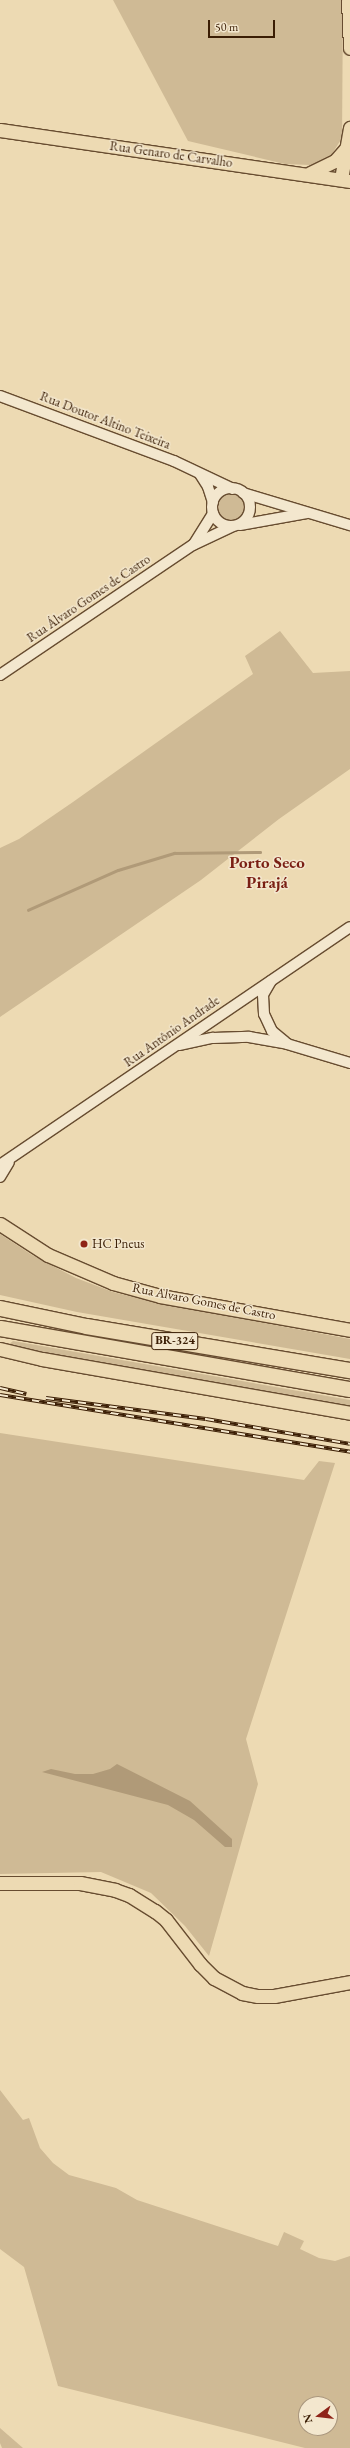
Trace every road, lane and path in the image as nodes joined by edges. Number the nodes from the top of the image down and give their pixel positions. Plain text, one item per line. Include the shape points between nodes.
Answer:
1 (348, 0) edge
2 (350, 48) edge
3 (350, 128) edge
4 (0, 130) edge
5 (348, 146) junction
6 (309, 174) junction
7 (346, 180) edge
8 (0, 396) edge
9 (200, 474) junction
10 (233, 489) junction
11 (243, 493) junction
12 (213, 502) junction
13 (309, 513) junction
14 (213, 514) junction
15 (350, 525) edge
16 (236, 526) junction
17 (193, 545) junction
18 (0, 675) edge
19 (350, 927) edge
20 (274, 977) junction
21 (287, 1044) junction
22 (173, 1047) junction
23 (350, 1063) edge
24 (11, 1160) junction
25 (0, 1165) edge
26 (0, 1177) edge
27 (0, 1224) edge
28 (0, 1300) edge
29 (0, 1308) edge
30 (86, 1326) junction
31 (0, 1328) edge
32 (350, 1330) edge
33 (0, 1349) edge
34 (350, 1370) edge
35 (350, 1389) edge
36 (350, 1413) edge
37 (0, 1883) edge
38 (350, 1982) edge

1 - 2 main road
3 - 5 main road
4 - 6 main road, Rua Genaro de Carvalho
5 - 6 main road via 335,161
5 - 7 main road
6 - 7 main road, Rua Genaro de Carvalho
8 - 9 street, Rua Doutor Altino Teixeira via 174,461
9 - 10 street, Rua Doutor Altino Teixeira
9 - 12 street
10 - 11 street
10 - 12 street via 223,490
11 - 13 street
11 - 16 street via 250,504 250,511
12 - 14 street
13 - 15 street
13 - 16 street
14 - 16 street via 221,524
14 - 17 street
16 - 17 street
17 - 18 street, Rua Álvaro Gomes de Castro
19 - 20 street, Rua Antônio Andrade
20 - 21 street via 263,995 264,1014 272,1031
20 - 22 street, Rua Antônio Andrade
21 - 22 street via 230,1036
21 - 23 street
22 - 24 street, Rua Antônio Andrade
24 - 25 street, Rua Antônio Andrade
24 - 26 street, Rua Antônio Andrade
27 - 32 main road, Rua Alvaro Gomes de Castro via 48,1255 113,1283 160,1296
28 - 30 highway
29 - 30 highway, BR-324
30 - 34 highway, BR-324
31 - 35 highway, BR-324
33 - 36 main road via 42,1359
37 - 38 main road via 80,1884 129,1895 166,1920 214,1978 242,1993 274,1996

